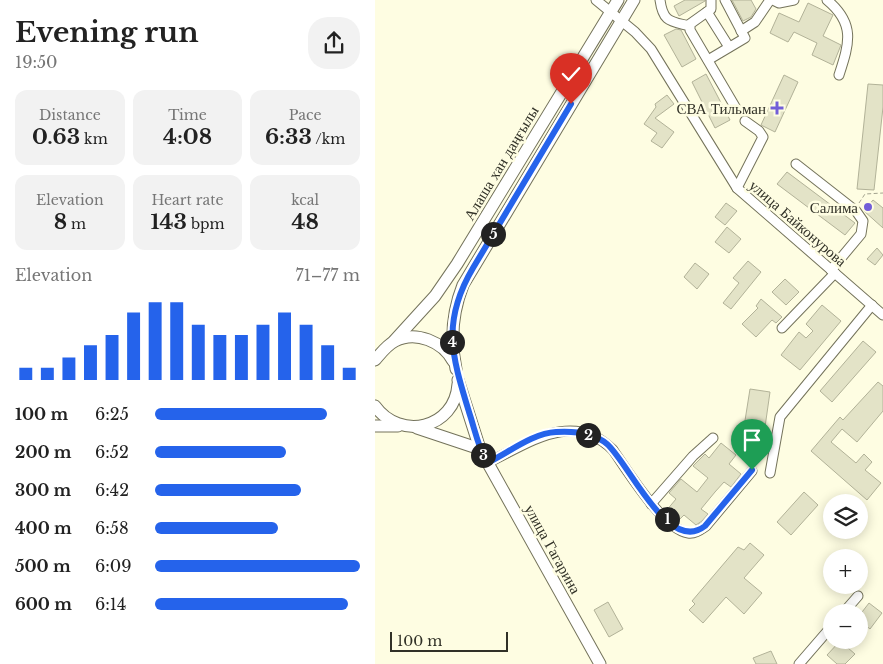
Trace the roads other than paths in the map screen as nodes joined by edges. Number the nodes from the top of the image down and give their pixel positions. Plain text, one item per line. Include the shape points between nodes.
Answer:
1 (596, 0) edge
2 (617, 0) edge
3 (634, 0) edge
4 (660, 0) edge
5 (711, 0) edge
6 (725, 0) edge
7 (771, 0) edge
8 (794, 0) edge
9 (832, 2) edge
10 (707, 12) junction
11 (609, 13) junction
12 (621, 22) junction
13 (689, 26) junction
14 (741, 31) junction
15 (729, 47) junction
16 (708, 60) junction
17 (839, 74) dead end
18 (737, 110) dead end
19 (745, 121) dead end
20 (795, 164) dead end
21 (737, 188) junction
22 (833, 272) junction
23 (872, 305) junction
24 (883, 315) edge
25 (782, 328) dead end
26 (395, 341) junction
27 (375, 360) edge
28 (457, 375) junction
29 (375, 406) edge
30 (375, 426) edge
31 (409, 427) junction
32 (713, 438) dead end
33 (480, 449) junction
34 (487, 463) junction
35 (752, 470) dead end
36 (770, 473) dead end
37 (651, 504) junction
38 (858, 596) dead end
39 (851, 604) edge
40 (823, 636) edge
41 (599, 664) edge
42 (799, 664) edge

1 - 11 street, улица Байконурова
2 - 11 main road, Алаша хан даңғылы
3 - 12 main road, Алаша хан даңғылы
4 - 13 street via 661,9 669,21
5 - 10 street via 712,5
6 - 14 street
7 - 8 street via 779,3
7 - 14 street via 755,22
9 - 17 street via 849,33
10 - 13 street
10 - 15 street
11 - 12 street, улица Байконурова
11 - 26 main road, Алаша хан даңғылы via 457,264 435,296
12 - 21 street, улица Байконурова via 651,48
12 - 28 main road, Алаша хан даңғылы via 461,290 452,339
13 - 16 street
14 - 15 street via 745,38
15 - 16 street
16 - 18 street
19 - 21 street via 763,137
20 - 22 street via 856,211 863,221 861,234
21 - 22 street, улица Байконурова
22 - 23 street, улица Байконурова
22 - 25 street
23 - 24 street, улица Байконурова
23 - 36 street via 780,417
26 - 27 main road, Алаша хан даңғылы
26 - 28 main road via 415,337 436,343 448,354
28 - 31 main road via 455,396 448,411 431,423
28 - 33 main road, улица Гагарина
29 - 31 main road via 388,420
30 - 31 main road
31 - 33 main road
32 - 37 street
33 - 34 main road, улица Гагарина
34 - 37 street via 548,433 584,434 599,438 613,450
34 - 41 main road, улица Гагарина
35 - 37 street via 697,532 683,532
38 - 39 street
40 - 42 street

